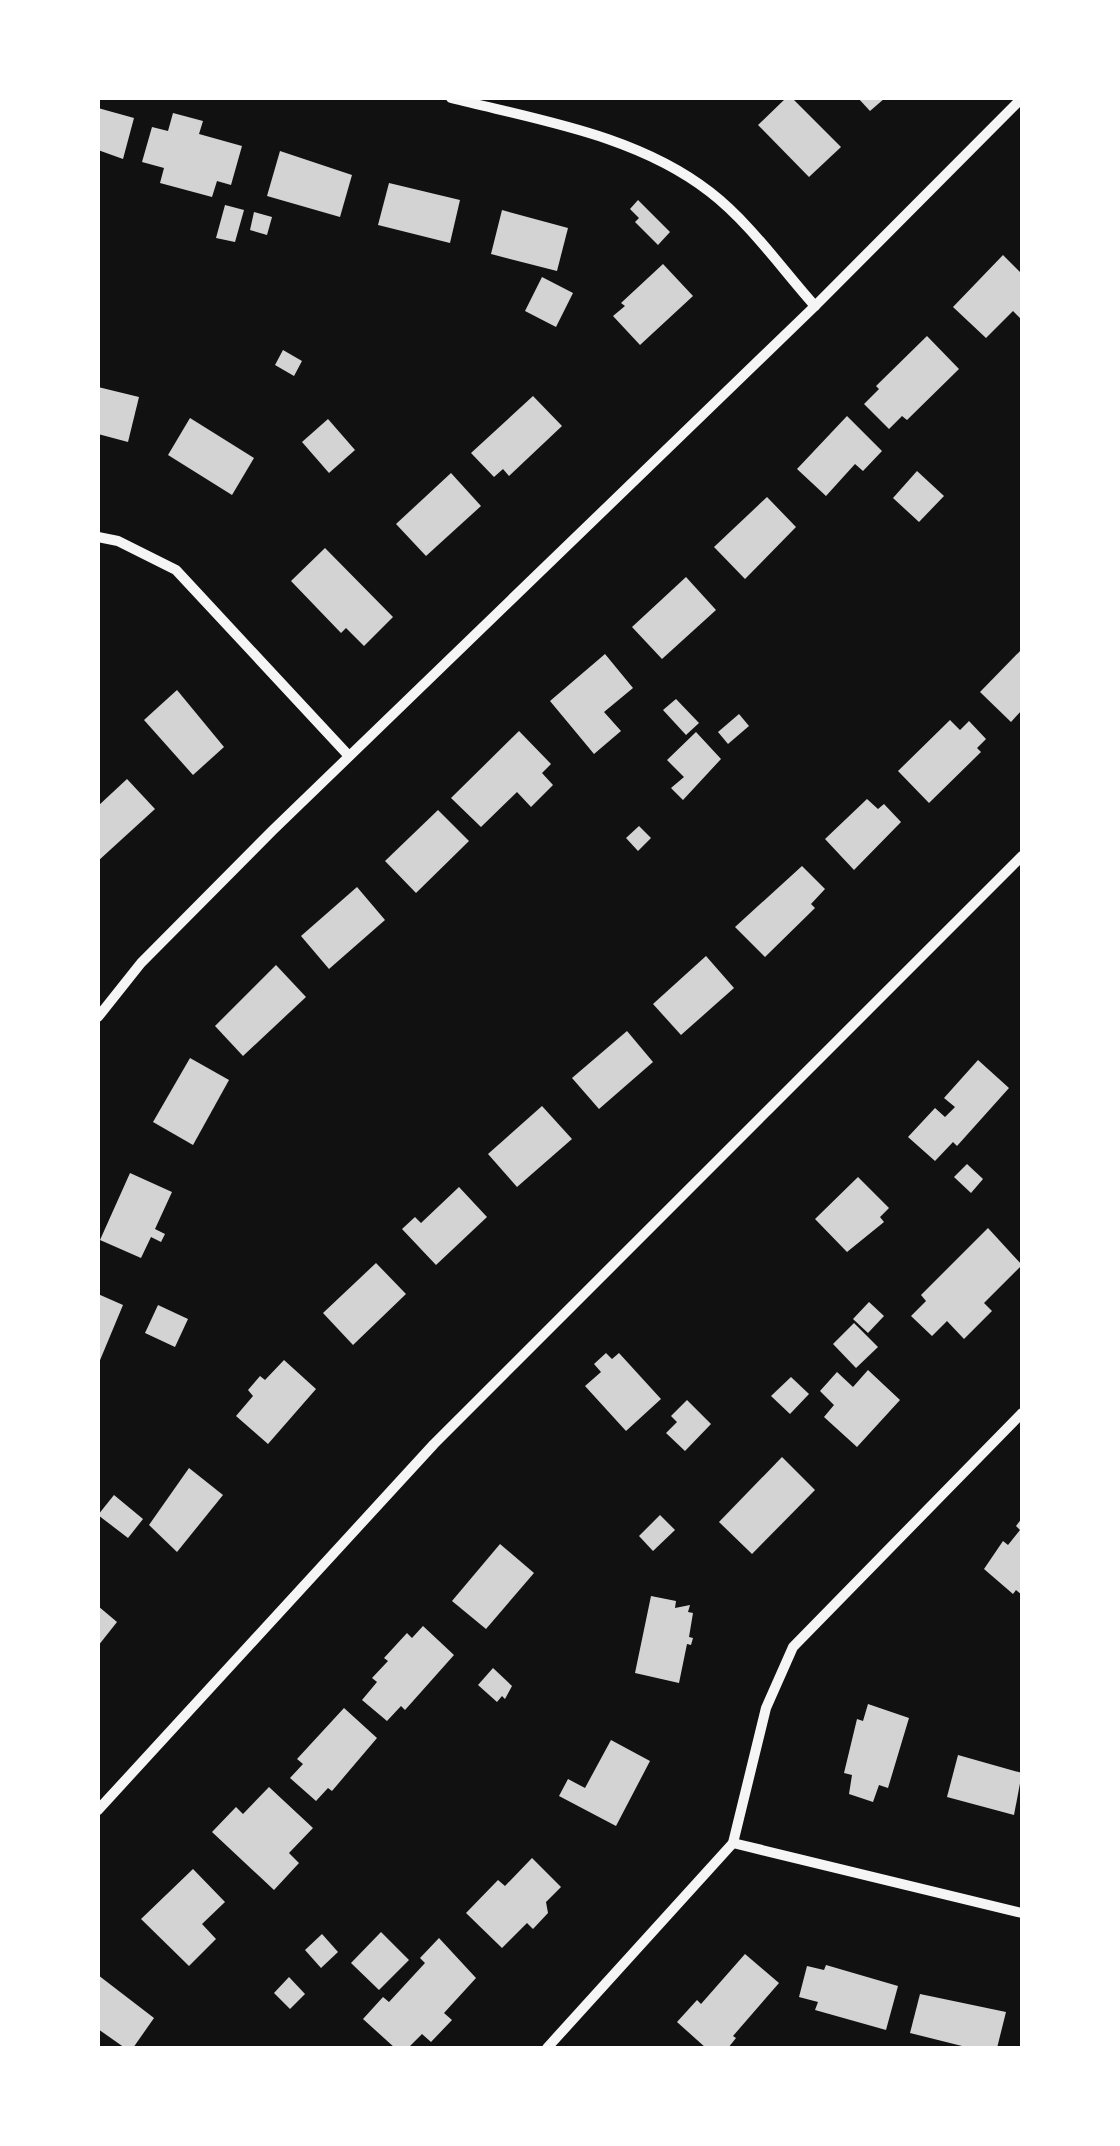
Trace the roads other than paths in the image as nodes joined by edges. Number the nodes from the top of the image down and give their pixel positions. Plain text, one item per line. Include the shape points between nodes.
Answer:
1 (450, 98) edge
2 (1022, 98) edge
3 (815, 306) junction
4 (98, 536) edge
5 (350, 756) junction
6 (1022, 856) edge
7 (98, 1017) edge
8 (1022, 1413) edge
9 (98, 1810) edge
10 (734, 1843) junction
11 (1022, 1914) edge
12 (547, 2048) edge

1 - 3 street via 592,134 659,159 712,193
2 - 3 street
3 - 5 street
4 - 5 street via 176,570
5 - 7 street via 141,962
6 - 9 street via 447,1431
8 - 10 street via 793,1647 766,1708
10 - 11 street
10 - 12 street

